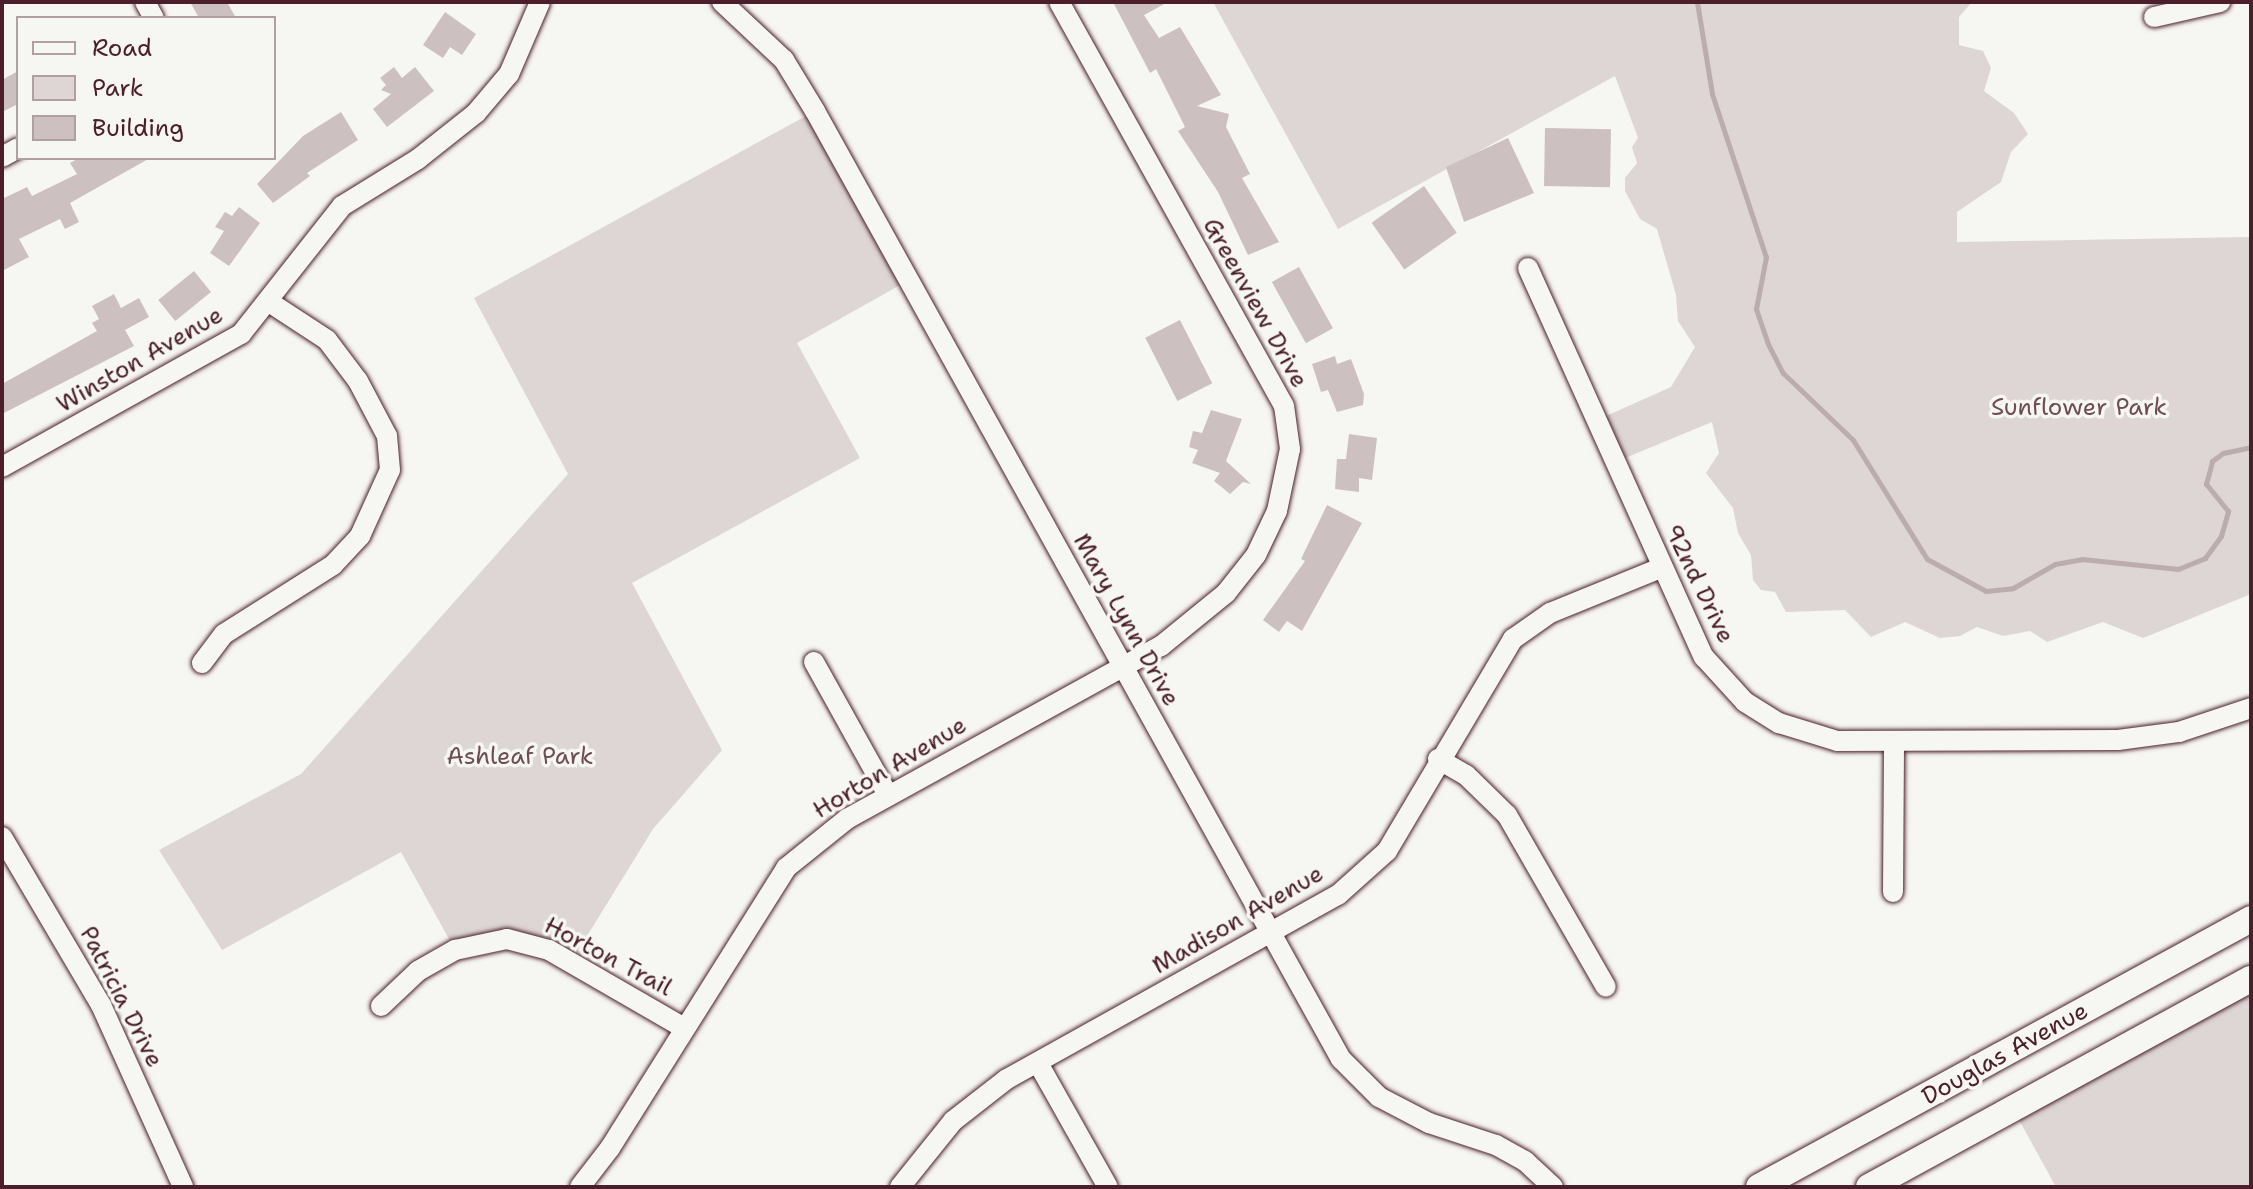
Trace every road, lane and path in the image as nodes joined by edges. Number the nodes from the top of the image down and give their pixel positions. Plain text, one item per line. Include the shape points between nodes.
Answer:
1 (540, 2) edge
2 (722, 2) edge
3 (1059, 2) edge
4 (2220, 2) edge
5 (2154, 17) dead end
6 (1528, 268) dead end
7 (269, 302) junction
8 (2, 467) edge
9 (1661, 568) junction
10 (1188, 625) joint
11 (814, 662) dead end
12 (202, 663) dead end
13 (1123, 666) junction
14 (2251, 708) edge
15 (1894, 742) junction
16 (1438, 759) junction
17 (888, 795) junction
18 (2, 837) edge
19 (1893, 892) dead end
20 (2251, 919) edge
21 (1270, 934) junction
22 (2251, 979) edge
23 (1606, 987) dead end
24 (381, 1006) dead end
25 (684, 1028) junction
26 (1038, 1063) junction
27 (183, 1187) edge
28 (580, 1187) edge
29 (900, 1187) edge
30 (1108, 1187) edge
31 (1553, 1187) edge
32 (1759, 1187) edge
33 (1869, 1187) edge

1 - 7 street, Winston Avenue via 509,74 476,113 418,159 342,206 310,241
2 - 13 street, Mary Lynn Drive via 784,60
3 - 10 street, Greenview Drive via 1284,406 1289,427 1284,487 1256,555 1226,593
4 - 5 street
6 - 9 street, 92nd Drive
7 - 8 street, Winston Avenue via 241,334 212,355
7 - 12 street via 327,340 358,381 387,436 390,470 360,536 333,565 224,634
9 - 15 street, 92nd Drive via 1704,657 1745,702 1817,738
9 - 16 street, Madison Avenue via 1530,625 1497,661
10 - 13 street, Horton Avenue
11 - 17 street
13 - 17 street, Horton Avenue
13 - 21 street, Mary Lynn Drive
14 - 15 street, 92nd Drive via 2179,732 2118,740
15 - 19 street
16 - 21 street, Madison Avenue via 1387,851 1338,895
16 - 23 street via 1476,784 1507,815
17 - 25 street, Horton Avenue via 847,819 786,868
18 - 27 street, Patricia Drive via 101,1005
20 - 32 main road, Douglas Avenue
21 - 26 street, Madison Avenue
21 - 31 street, Mary Lynn Drive via 1341,1059 1370,1089 1429,1123 1496,1145 1525,1161
22 - 33 main road
24 - 25 street, Horton Trail via 418,971 455,950 507,939 549,950
25 - 28 street, Horton Avenue
26 - 29 street, Madison Avenue via 953,1121
26 - 30 street

